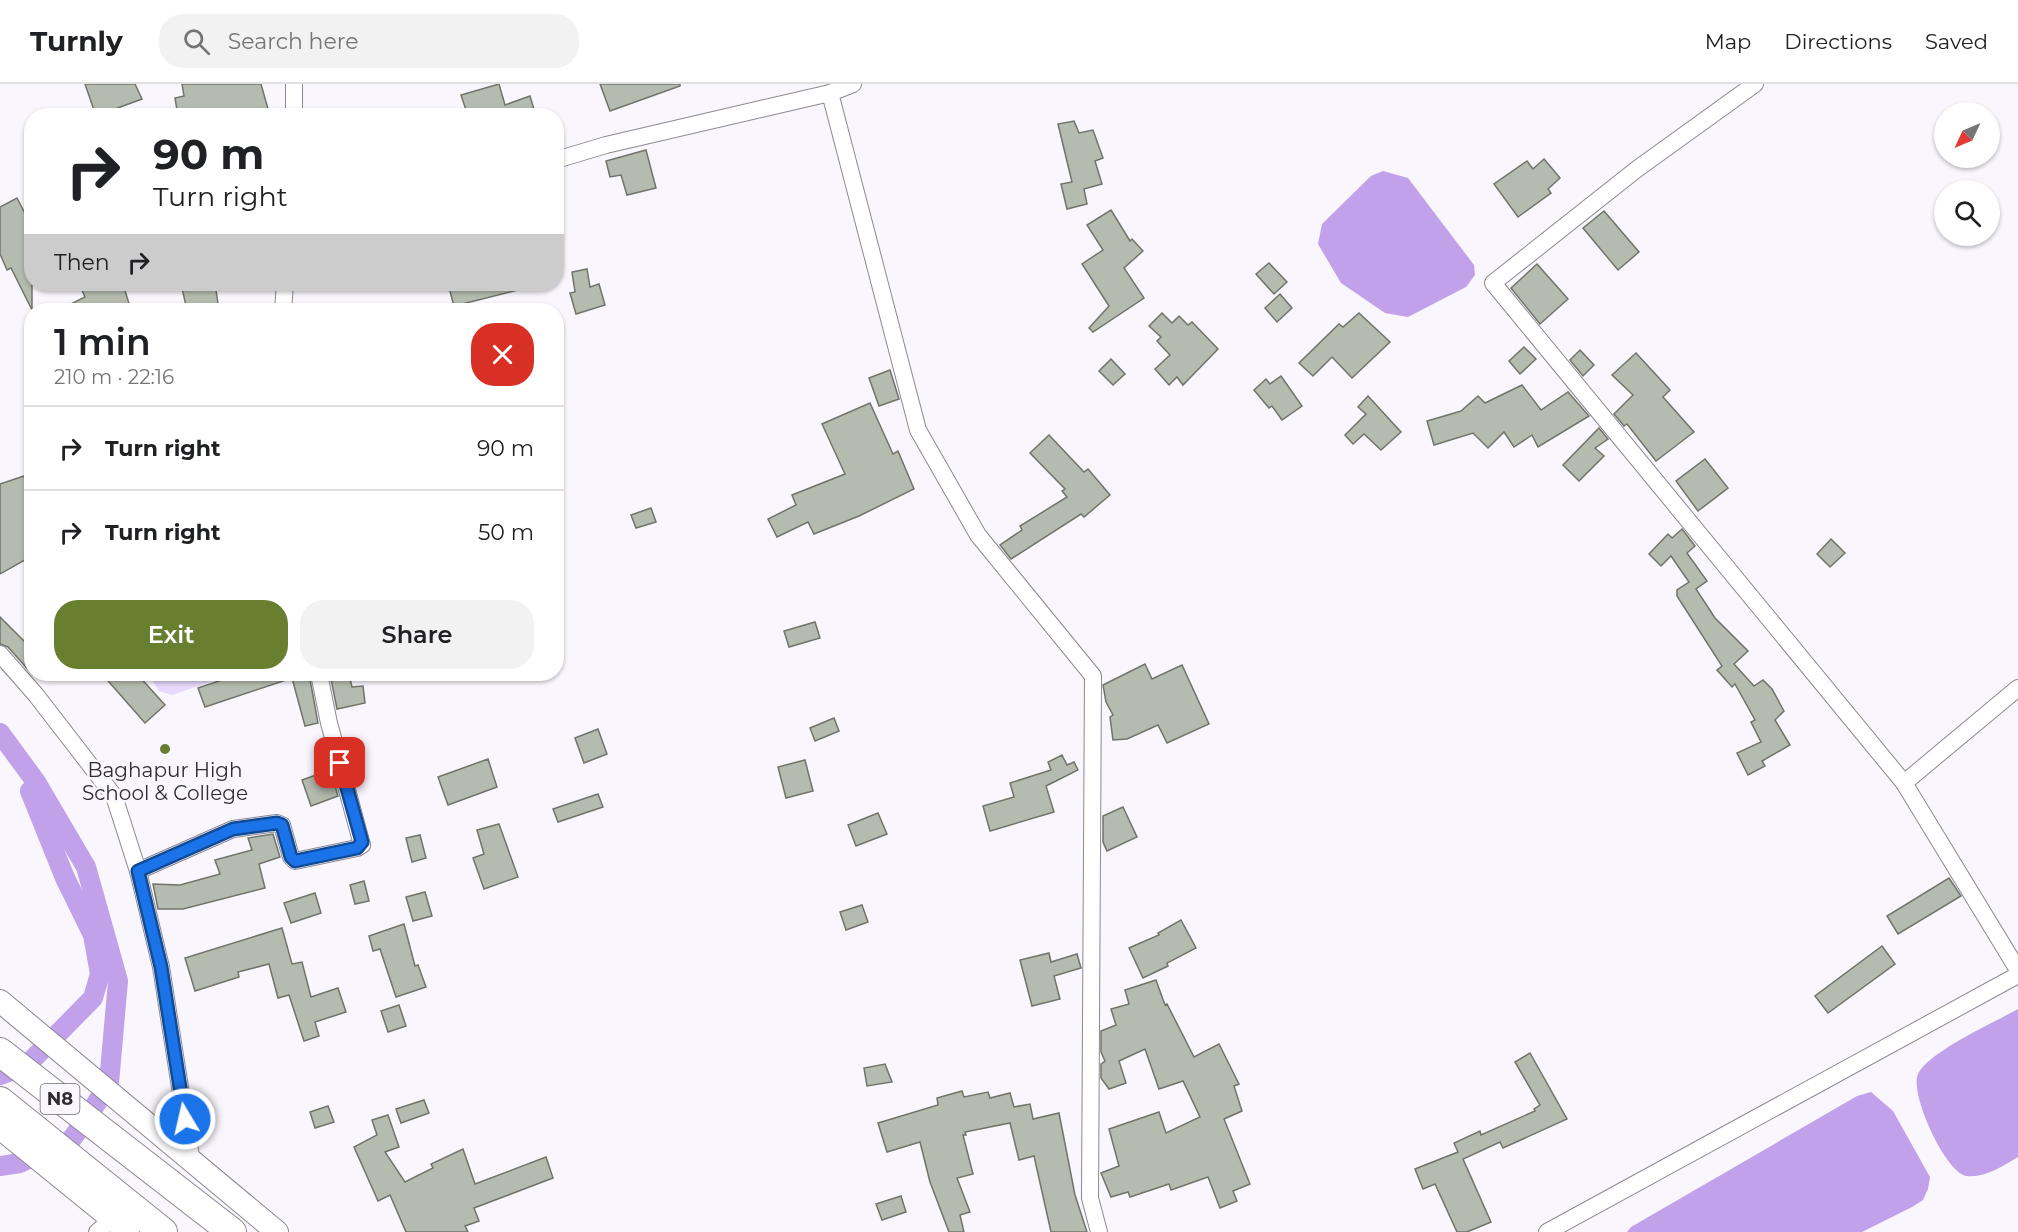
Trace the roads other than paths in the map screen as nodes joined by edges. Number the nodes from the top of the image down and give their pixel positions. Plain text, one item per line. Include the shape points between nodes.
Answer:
1 (294, 84) edge
2 (853, 84) edge
3 (1755, 84) edge
4 (830, 93) junction
5 (294, 108) edge
6 (564, 158) edge
7 (0, 654) edge
8 (320, 681) edge
9 (2018, 688) edge
10 (1904, 783) junction
11 (138, 871) junction
12 (2018, 970) edge
13 (2018, 975) edge
14 (0, 1000) edge
15 (0, 1052) edge
16 (0, 1101) edge
17 (0, 1128) edge
18 (192, 1163) junction
19 (81, 1181) junction
20 (112, 1228) edge
21 (162, 1232) edge
22 (232, 1232) edge
23 (277, 1232) edge
24 (1099, 1232) edge
25 (1547, 1232) edge

1 - 5 street
2 - 4 street
3 - 10 street via 1493,283
4 - 6 street
4 - 24 street via 918,430 978,535 1093,676 1090,1198
7 - 11 street via 114,796
8 - 11 street via 362,845 295,861 282,825 277,823 233,829
9 - 10 street
10 - 12 street
11 - 18 street via 161,967
13 - 25 street
14 - 18 street
15 - 22 highway, N8
16 - 19 highway, N8
17 - 19 street
18 - 23 street
19 - 20 street
19 - 21 highway, N8

